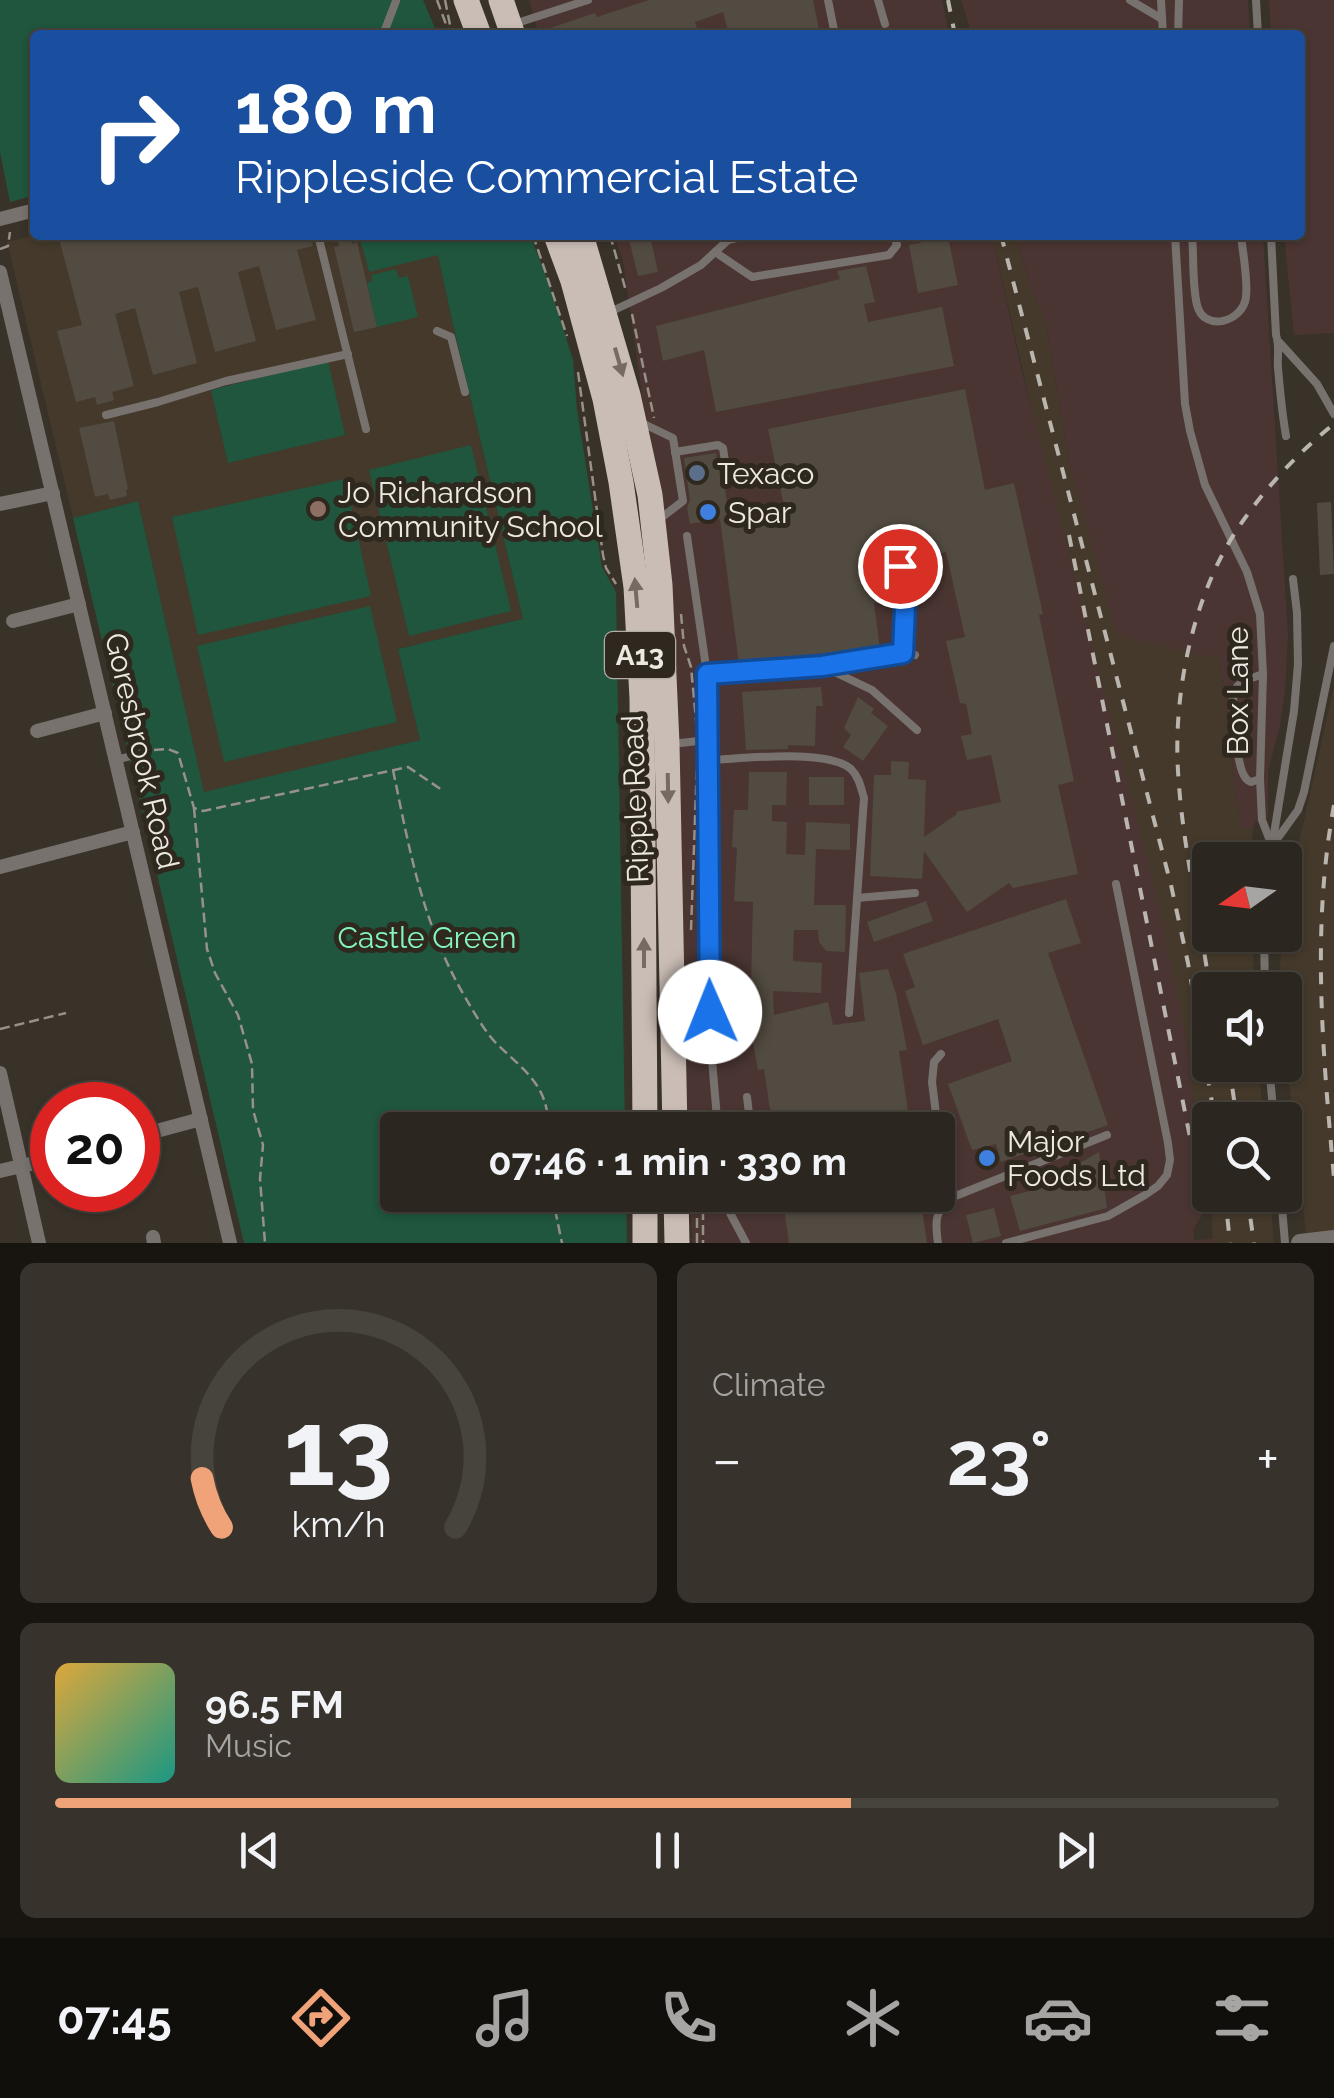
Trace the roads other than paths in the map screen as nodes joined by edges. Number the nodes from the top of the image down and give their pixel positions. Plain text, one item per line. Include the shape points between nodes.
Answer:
1 (501, 0) edge
2 (588, 0) edge
3 (828, 0) edge
4 (878, 0) edge
5 (1130, 0) edge
6 (1161, 0) edge
7 (1179, 0) edge
8 (1256, 0) edge
9 (396, 1) edge
10 (1162, 19) junction
11 (885, 24) dead end
12 (385, 30) edge
13 (511, 30) edge
14 (834, 30) edge
15 (1163, 30) edge
16 (1178, 30) edge
17 (1258, 30) edge
18 (30, 211) edge
19 (0, 218) edge
20 (319, 240) edge
21 (558, 240) edge
22 (583, 240) edge
23 (728, 240) edge
24 (896, 240) edge
25 (1175, 240) edge
26 (1192, 240) edge
27 (1241, 240) edge
28 (1270, 240) edge
29 (715, 252) junction
30 (0, 272) edge
31 (606, 314) junction
32 (437, 331) dead end
33 (1279, 342) junction
34 (348, 354) junction
35 (465, 392) dead end
36 (1334, 414) edge
37 (106, 415) dead end
38 (633, 418) junction
39 (366, 429) dead end
40 (1286, 436) dead end
41 (675, 452) junction
42 (757, 472) dead end
43 (52, 492) junction
44 (0, 504) edge
45 (653, 524) junction
46 (687, 536) dead end
47 (900, 566) dead end
48 (1293, 579) dead end
49 (79, 604) junction
50 (13, 621) dead end
51 (1334, 646) edge
52 (903, 653) junction
53 (915, 655) dead end
54 (822, 666) junction
55 (707, 674) junction
56 (1263, 674) junction
57 (105, 713) junction
58 (37, 730) dead end
59 (917, 730) dead end
60 (702, 741) junction
61 (667, 744) junction
62 (142, 753) road end
63 (116, 760) junction
64 (708, 760) junction
65 (1260, 780) junction
66 (133, 832) junction
67 (1270, 842) edge
68 (1273, 842) edge
69 (1275, 842) edge
70 (0, 867) edge
71 (1116, 884) dead end
72 (915, 893) dead end
73 (857, 898) junction
74 (849, 1013) dead end
75 (941, 1054) dead end
76 (0, 1074) edge
77 (746, 1097) dead end
78 (645, 1112) edge
79 (675, 1112) edge
80 (716, 1112) edge
81 (749, 1112) edge
82 (936, 1112) edge
83 (201, 1119) junction
84 (160, 1130) edge
85 (1107, 1134) dead end
86 (30, 1163) edge
87 (20, 1165) junction
88 (0, 1171) edge
89 (955, 1197) edge
90 (645, 1212) edge
91 (676, 1212) edge
92 (730, 1212) edge
93 (941, 1212) edge
94 (1282, 1212) edge
95 (1334, 1239) edge
96 (39, 1243) edge
97 (230, 1243) edge
98 (646, 1243) edge
99 (677, 1243) edge
100 (746, 1243) edge
101 (938, 1243) edge
102 (1006, 1243) edge
103 (1285, 1243) edge
104 (1300, 1243) edge

1 - 13 highway
2 - 13 lane
3 - 14 lane
4 - 11 lane
5 - 10 lane
6 - 10 lane
7 - 16 lane
8 - 17 lane
9 - 12 lane
10 - 15 lane
18 - 19 street
20 - 34 lane
78 -> 21 highway, Ripple Road / A13 via 636,587 605,399
22 - 31 highway, Ripple Road / A13
23 - 29 lane
24 - 29 lane via 888,255 752,277
25 - 56 lane, Box Lane via 1190,431 1205,486 1254,592
26 - 27 lane via 1197,308 1212,322 1232,318 1246,298
28 - 33 lane
29 - 31 lane via 662,288
30 - 43 street, Goresbrook Road
31 -> 38 highway, Ripple Road / A13
32 - 35 lane via 451,337
33 - 36 lane
33 - 40 lane
34 - 37 lane
34 - 39 lane
38 - 41 lane via 672,438
38 - 45 highway, Ripple Road / A13
41 - 42 lane via 718,444 732,478
41 - 45 lane via 683,501
43 - 44 street
43 - 49 street, Goresbrook Road
45 - 61 highway, Ripple Road / A13
46 - 55 lane
47 - 52 lane
48 - 68 lane via 1298,664
49 - 50 street
49 - 57 street, Goresbrook Road
51 - 69 lane via 1304,792
52 - 53 lane
52 - 54 lane
54 - 55 lane
54 - 59 lane via 872,690
55 - 60 lane
56 - 65 lane, Box Lane
56 - 65 lane via 1233,694 1243,774
57 - 58 street
57 - 63 street, Goresbrook Road
60 - 61 lane
60 - 64 lane
61 -> 79 highway, Ripple Road / A13
62 - 63 lane
63 - 66 street, Goresbrook Road
64 - 73 lane via 816,756 851,770 864,798
64 - 80 lane
65 - 67 lane, Box Lane
66 - 70 street
66 - 83 street, Goresbrook Road
71 - 102 lane via 1168,1143 1167,1176 1108,1216
72 - 73 lane
73 - 74 lane
75 - 82 lane via 932,1082
76 - 87 street
77 - 81 lane
83 - 84 street
83 - 97 street, Goresbrook Road
85 - 89 lane
86 - 87 street
87 - 88 street
87 - 96 street
90 - 98 highway
91 - 99 highway
92 - 100 lane
93 - 101 lane
94 - 103 lane
95 - 104 street, bridge

